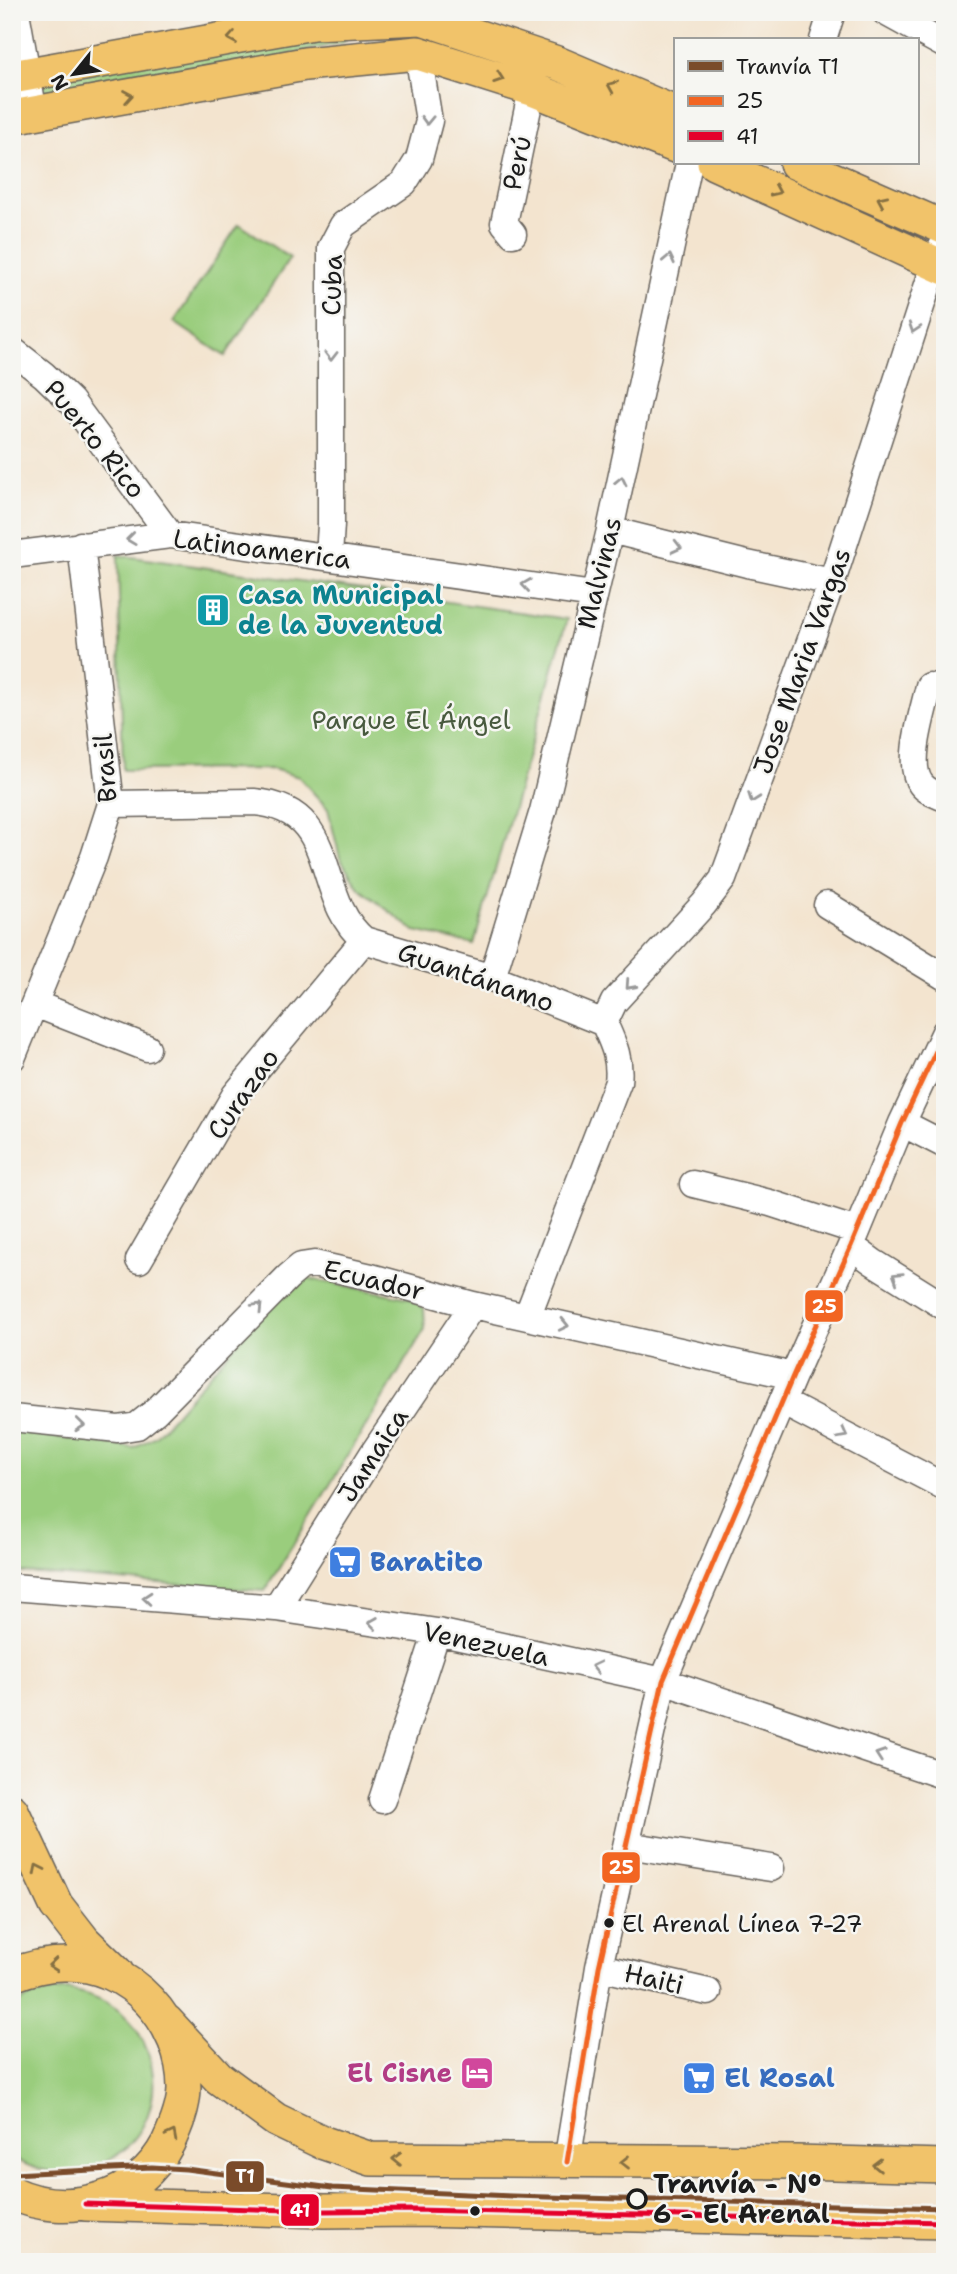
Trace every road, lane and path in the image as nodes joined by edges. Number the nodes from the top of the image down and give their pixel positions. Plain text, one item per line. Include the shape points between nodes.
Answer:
1 (16, 12) edge
2 (832, 12) edge
3 (885, 12) edge
4 (419, 14) edge
5 (315, 18) edge
6 (824, 38) edge
7 (945, 45) edge
8 (418, 53) junction
9 (20, 76) edge
10 (532, 89) junction
11 (674, 113) edge
12 (23, 115) edge
13 (674, 146) edge
14 (689, 164) edge
15 (716, 164) edge
16 (798, 164) edge
17 (945, 228) edge
18 (513, 234) dead end
19 (942, 257) edge
20 (12, 350) edge
21 (610, 530) junction
22 (170, 535) junction
23 (81, 545) junction
24 (12, 555) edge
25 (329, 557) junction
26 (832, 582) junction
27 (594, 595) junction
28 (929, 686) dead end
29 (945, 798) edge
30 (111, 804) junction
31 (827, 905) dead end
32 (364, 940) junction
33 (945, 977) edge
34 (492, 978) junction
35 (35, 1004) junction
36 (604, 1023) junction
37 (945, 1032) edge
38 (147, 1048) dead end
39 (12, 1058) edge
40 (902, 1123) junction
41 (945, 1145) edge
42 (693, 1184) dead end
43 (854, 1238) junction
44 (139, 1260) dead end
45 (473, 1304) junction
46 (945, 1307) edge
47 (527, 1317) junction
48 (793, 1376) junction
49 (782, 1402) junction
50 (12, 1418) edge
51 (945, 1487) edge
52 (12, 1587) edge
53 (276, 1608) junction
54 (437, 1632) junction
55 (663, 1681) junction
56 (945, 1776) edge
57 (382, 1800) dead end
58 (12, 1811) edge
59 (627, 1845) junction
60 (771, 1868) dead end
61 (599, 1966) junction
62 (12, 1975) edge
63 (124, 1980) junction
64 (708, 1992) dead end
65 (166, 2021) junction
66 (567, 2162) junction
67 (945, 2166) edge
68 (12, 2193) edge
69 (46, 2204) junction
70 (85, 2204) junction
71 (12, 2205) edge
72 (945, 2222) edge

1 - 9 street
2 - 6 street
3 - 7 street
4 - 5 main road
4 - 8 main road
11 -> 4 main road via 557,63
5 -> 9 main road
8 -> 10 main road
12 -> 8 main road via 305,64
8 -> 25 street, Cuba via 429,121 419,159 404,183 343,225 331,248
9 - 12 street
10 - 13 main road
10 - 18 street, Perú via 504,223
21 -> 14 street, Malvinas
15 -> 19 main road
17 -> 16 main road
19 -> 26 street, Jose Maria Vargas
20 - 22 street, Puerto Rico via 71,401
21 -> 26 street
21 - 27 street, Malvinas
22 -> 23 street, Latinoamerica
22 - 25 street, Latinoamerica
23 - 24 street, Latinoamerica
23 - 30 street, Brasil
27 -> 25 street, Latinoamerica
26 -> 36 street, Jose Maria Vargas via 723,879 614,1002
27 - 34 street, Malvinas via 543,811
28 - 29 street via 914,758 916,776 922,787
30 - 32 street, Guantánamo via 254,802 288,809 311,833 344,916
30 - 35 street, Brasil
31 - 33 street
32 - 34 street, Guantánamo
32 - 44 street, Curazao via 235,1095
34 - 36 street, Guantánamo
35 - 38 street
35 - 39 street, Brasil
36 - 47 street via 617,1052 618,1082
37 - 40 street
40 - 41 street
40 - 43 street
42 - 43 street via 771,1203
46 -> 43 street via 873,1262
43 - 48 street
45 - 47 street, Ecuador
50 -> 45 street, Ecuador via 118,1429 137,1426 301,1266 314,1264 371,1276
45 - 53 street, Jamaica
47 -> 48 street, Ecuador
48 - 49 street
49 -> 51 street
49 - 55 street
53 -> 52 street, Venezuela
54 -> 53 street, Venezuela
55 -> 54 street, Venezuela
54 - 57 street
56 -> 55 street, Venezuela
55 - 59 street
63 -> 58 main road via 56,1905
59 - 60 street
59 - 61 street
61 - 64 street, Haiti
61 - 66 street
63 -> 62 main road via 96,1968 66,1963 36,1966
63 - 65 main road
66 -> 65 main road via 372,2159 324,2143 276,2120 219,2078
70 -> 65 main road via 133,2184 162,2155 178,2123 184,2088 180,2053
67 -> 66 main road
68 - 69 main road
69 - 70 main road
69 - 71 main road
70 - 72 main road

